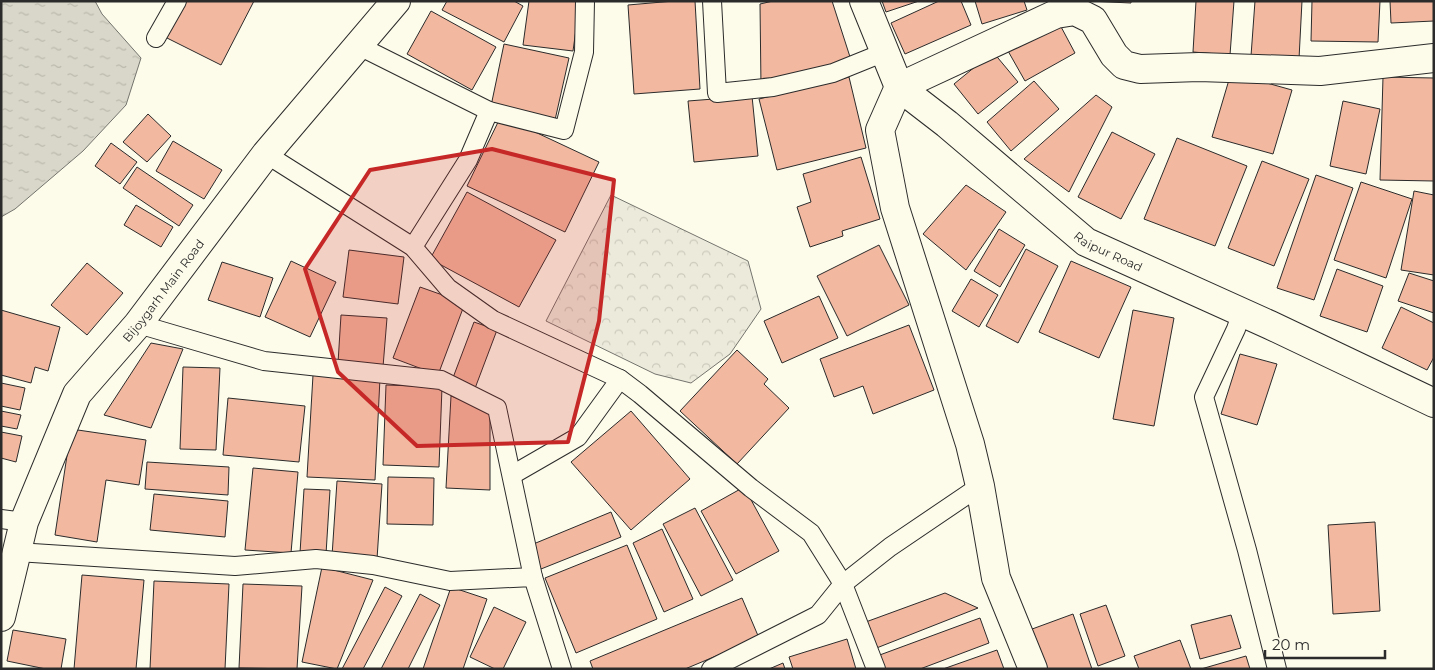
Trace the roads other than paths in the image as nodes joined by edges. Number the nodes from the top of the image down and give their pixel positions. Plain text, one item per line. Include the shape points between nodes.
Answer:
1 (177, 1) edge
2 (396, 1) edge
3 (585, 1) edge
4 (712, 1) edge
5 (864, 1) edge
6 (156, 38) dead end
7 (360, 46) junction
8 (885, 52) junction
9 (1434, 58) edge
10 (899, 87) junction
11 (489, 111) junction
12 (266, 154) junction
13 (413, 247) junction
14 (1242, 312) junction
15 (138, 324) junction
16 (620, 379) junction
17 (1434, 403) edge
18 (512, 474) junction
19 (980, 486) junction
20 (13, 521) edge
21 (16, 552) junction
22 (534, 578) junction
23 (844, 584) junction
24 (1, 617) edge
25 (562, 669) edge
26 (711, 669) edge
27 (876, 669) edge
28 (1033, 669) edge
29 (1277, 669) edge

1 - 6 lane
2 - 7 street, Bijoygarh Main Road
3 - 11 lane via 584,52 564,130
4 - 8 lane via 717,93 773,87 833,73
5 - 8 street
7 - 11 lane
7 - 12 street, Bijoygarh Main Road
8 - 10 street
9 - 10 street via 1320,71 1199,67 1140,69 1124,65 1114,55 1094,20 1076,11 1056,14
10 - 14 street, Raipur Road via 1086,242
10 - 19 street via 880,130 895,208 970,444
11 - 13 lane via 468,160
12 - 13 lane
12 - 15 street, Bijoygarh Main Road
13 - 16 lane via 448,288 493,320
14 - 17 street, Raipur Road
14 - 29 lane via 1204,396
15 - 18 lane via 264,361 441,380 497,408
15 - 20 street, Bijoygarh Main Road via 77,394
16 - 18 lane via 578,437
16 - 23 lane via 750,488 811,533
18 - 22 lane
19 - 23 lane
19 - 28 street via 996,578
20 - 21 street, Bijoygarh Main Road
21 - 22 lane via 235,566 316,559 373,565 450,581
21 - 24 street, Bijoygarh Main Road
22 - 25 lane
23 - 26 lane via 818,615
23 - 27 lane

